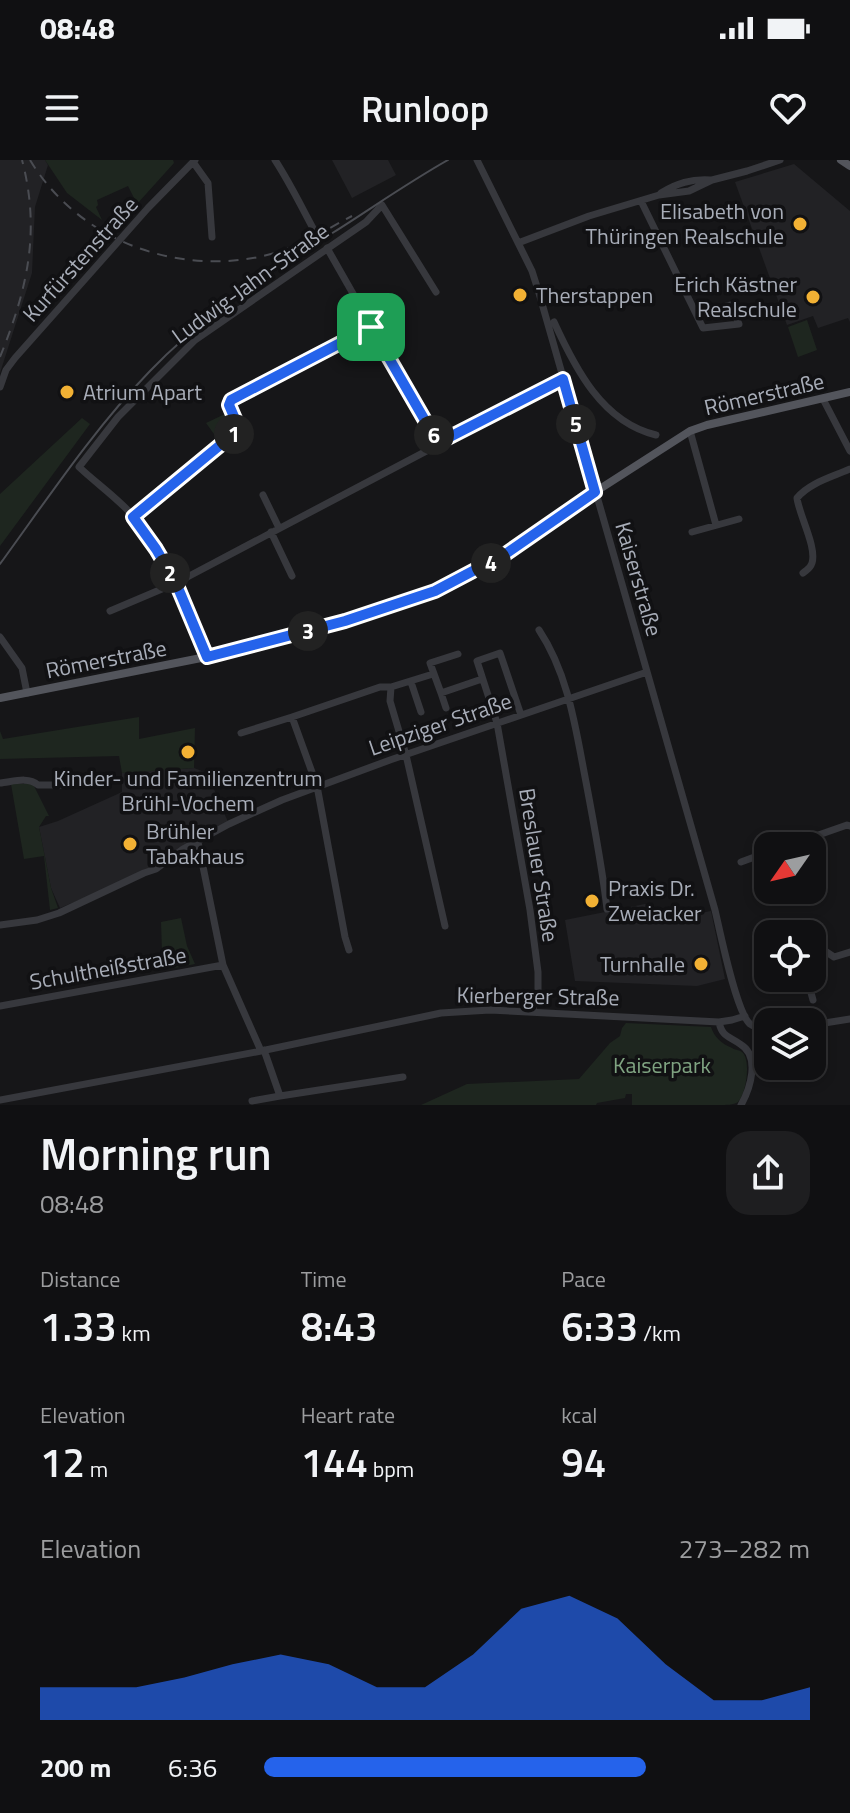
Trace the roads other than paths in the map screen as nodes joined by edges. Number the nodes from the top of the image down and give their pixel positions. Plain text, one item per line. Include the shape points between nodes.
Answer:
1 (275, 160) edge
2 (477, 160) edge
3 (780, 160) edge
4 (841, 160) edge
5 (194, 161) edge
6 (850, 166) edge
7 (641, 201) junction
8 (314, 230) dead end
9 (212, 237) dead end
10 (518, 243) junction
11 (327, 248) junction
12 (436, 292) dead end
13 (696, 314) junction
14 (554, 322) dead end
15 (371, 327) junction
16 (572, 360) junction
17 (560, 365) junction
18 (563, 379) junction
19 (0, 387) edge
20 (850, 392) edge
21 (823, 399) junction
22 (690, 431) junction
23 (656, 435) dead end
24 (438, 443) junction
25 (850, 451) edge
26 (850, 469) edge
27 (595, 492) junction
28 (263, 495) dead end
29 (133, 517) junction
30 (739, 519) dead end
31 (716, 525) junction
32 (279, 528) junction
33 (271, 532) junction
34 (692, 532) dead end
35 (803, 573) dead end
36 (292, 576) dead end
37 (176, 583) junction
38 (110, 611) dead end
39 (539, 630) dead end
40 (0, 637) edge
41 (458, 654) dead end
42 (207, 657) junction
43 (647, 672) junction
44 (433, 674) junction
45 (482, 679) junction
46 (411, 682) junction
47 (391, 687) junction
48 (27, 693) junction
49 (441, 693) junction
50 (0, 698) edge
51 (568, 698) junction
52 (446, 708) dead end
53 (421, 712) dead end
54 (521, 715) junction
55 (292, 717) junction
56 (497, 723) junction
57 (241, 733) dead end
58 (406, 755) junction
59 (0, 783) edge
60 (65, 785) dead end
61 (317, 786) junction
62 (850, 826) edge
63 (826, 832) edge
64 (198, 842) junction
65 (754, 857) edge
66 (741, 862) dead end
67 (607, 909) dead end
68 (0, 925) edge
69 (445, 926) dead end
70 (349, 950) dead end
71 (826, 952) edge
72 (850, 952) edge
73 (223, 965) junction
74 (811, 992) edge
75 (813, 1000) dead end
76 (0, 1006) edge
77 (532, 1012) junction
78 (745, 1016) junction
79 (850, 1019) edge
80 (719, 1022) junction
81 (826, 1023) edge
82 (754, 1026) edge
83 (262, 1050) junction
84 (403, 1077) dead end
85 (280, 1096) junction
86 (0, 1100) edge
87 (252, 1101) dead end
88 (741, 1105) edge

1 - 8 street
2 - 10 street, Kaiserstraße
3 - 7 street
4 - 6 main road
5 - 9 street via 208,183
5 - 19 street, Kurfürstenstraße via 15,358
7 - 10 street
7 - 13 street
10 - 17 street, Kaiserstraße via 532,271
11 - 12 street, Ludwig-Jahn-Straße via 382,205
11 - 15 street
11 - 29 street, Ludwig-Jahn-Straße via 195,340 118,417 79,467
13 - 13 street via 703,328 739,324 731,305
14 - 16 street
15 - 24 street
15 - 29 street via 231,400 236,432
16 - 17 street
16 - 23 street via 607,407
17 - 18 street, Kaiserstraße
18 - 24 street
18 - 27 street, Kaiserstraße
20 - 21 main road, Römerstraße
21 - 22 main road, Römerstraße
21 - 25 street
22 - 27 main road, Römerstraße
22 - 31 street
24 - 32 street
26 - 35 street via 812,485 797,498 812,552
27 - 42 main road, Römerstraße via 507,553 435,591
27 - 43 street, Kaiserstraße
28 - 32 street
29 - 37 street
30 - 31 street
31 - 34 street
32 - 33 street
33 - 36 street
33 - 37 street
37 - 38 street
37 - 42 street
39 - 51 street
40 - 48 street, Römerstraße via 22,668
41 - 44 street via 430,663
42 - 48 main road, Römerstraße
43 - 51 street, Leipziger Straße
43 - 78 street, Kaiserstraße
44 - 46 street
44 - 49 street
45 - 49 street
45 - 54 street, Breslauer Straße via 477,661 500,653
45 - 56 street, Breslauer Straße
46 - 47 street
46 - 53 street
47 - 55 street
47 - 58 street
48 - 50 main road, Römerstraße
49 - 52 street
51 - 54 street, Leipziger Straße
51 - 67 street
54 - 56 street, Leipziger Straße
55 - 57 street
55 - 61 street
56 - 58 street, Leipziger Straße
56 - 77 street, Breslauer Straße via 533,934 538,991
58 - 61 street, Leipziger Straße
58 - 69 street
59 - 60 street
61 - 64 street, Leipziger Straße
61 - 70 street
62 - 63 street
64 - 68 street, Leipziger Straße via 156,869 59,913
64 - 73 street
65 - 66 street
71 - 72 street via 834,957
73 - 76 street, Schultheißstraße
73 - 83 street
74 - 75 street
77 - 80 street, Kierberger Straße
77 - 83 street, Kierberger Straße via 441,1013
78 - 80 street, Kierberger Straße
78 - 82 street
79 - 81 street
80 - 88 street via 722,1033 743,1045 751,1059
83 - 85 street
83 - 86 street, Kierberger Straße
84 - 85 street
85 - 87 street

